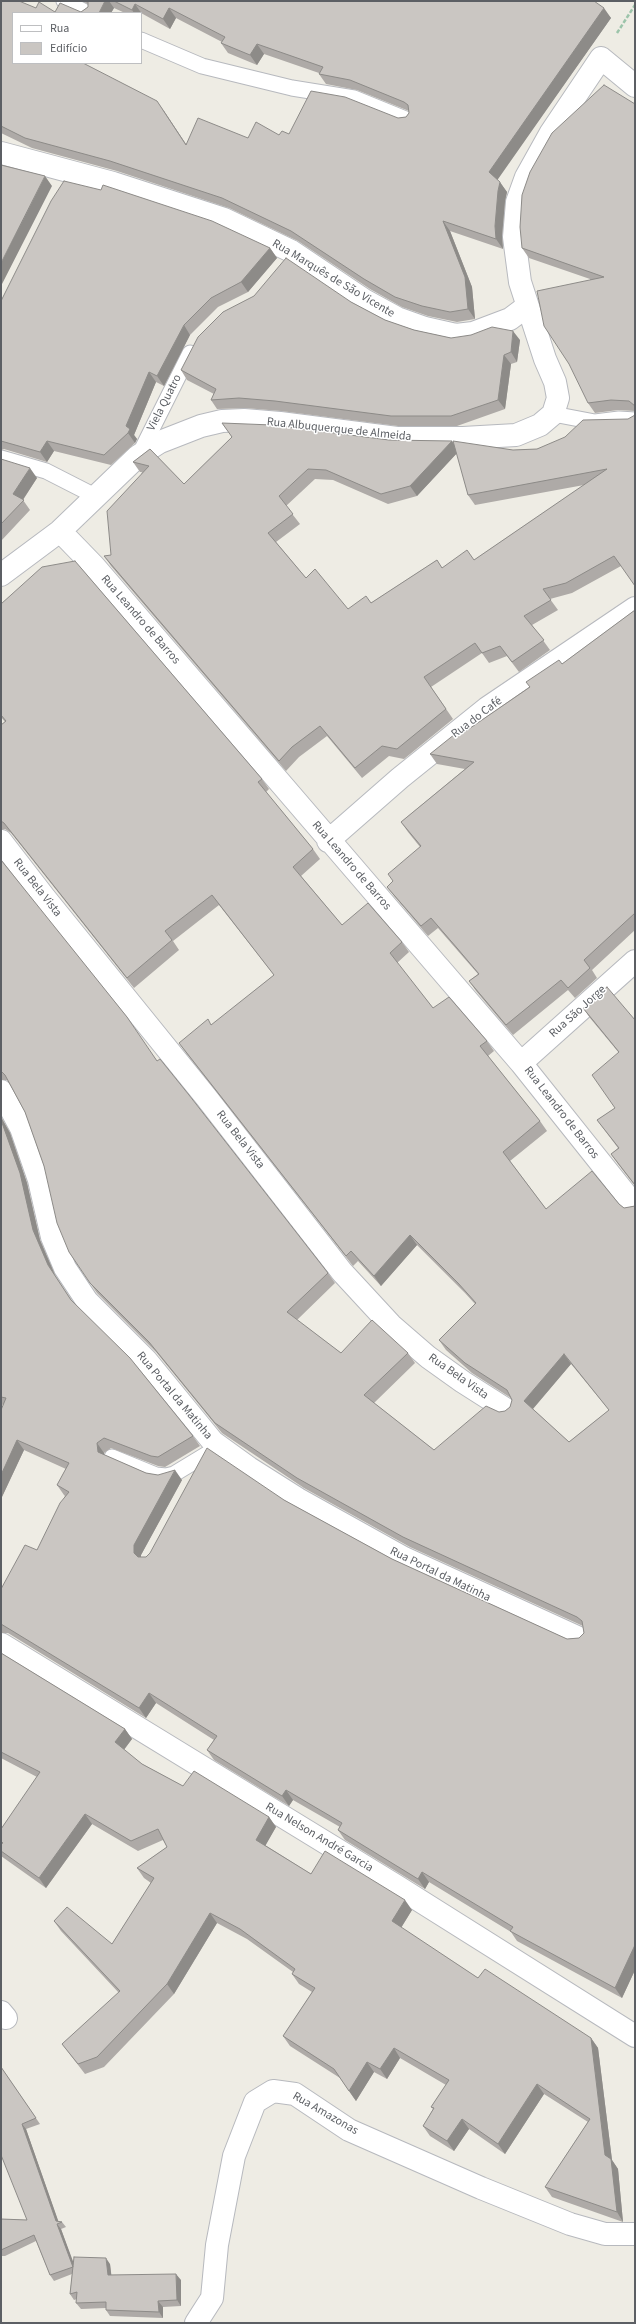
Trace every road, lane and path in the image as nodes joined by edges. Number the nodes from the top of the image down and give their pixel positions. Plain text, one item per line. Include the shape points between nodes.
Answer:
1 (64, 1) edge
2 (85, 12) edge
3 (142, 40) edge
4 (635, 86) edge
5 (408, 120) edge
6 (1, 153) edge
7 (526, 307) junction
8 (197, 341) edge
9 (553, 414) junction
10 (635, 420) edge
11 (138, 456) junction
12 (1, 458) edge
13 (95, 496) junction
14 (60, 531) junction
15 (1, 575) edge
16 (635, 608) edge
17 (328, 840) junction
18 (1, 841) edge
19 (635, 961) edge
20 (521, 1063) junction
21 (1, 1091) edge
22 (635, 1206) edge
23 (507, 1410) edge
24 (210, 1448) junction
25 (112, 1457) edge
26 (193, 1478) edge
27 (579, 1638) edge
28 (1, 1644) edge
29 (635, 2036) edge
30 (635, 2234) edge
31 (196, 2323) edge

1 - 2 lane
3 - 5 lane via 202,66 292,88 354,98
4 - 7 street via 601,58 550,134 526,177 517,202 514,237
6 - 7 street, Rua Marquês de São Vicente via 68,177 167,199 224,219 397,318 425,328 456,335 474,333 510,319
7 - 9 street via 555,382 558,398
8 - 11 lane, Viela Quatro
9 - 10 lane via 595,422 619,418
9 - 11 street, Rua Albuquerque de Almeida via 540,425 516,434 463,438 397,438 280,423 222,421 182,432
11 - 13 street, Rua Albuquerque de Almeida
12 - 13 lane via 46,471
13 - 14 street, Rua Albuquerque de Almeida
14 - 15 street, Rua Albuquerque de Almeida
14 - 17 street, Rua Leandro de Barros via 94,566
16 - 17 street, Rua do Café via 487,708
17 - 20 street, Rua Leandro de Barros
18 - 23 street, Rua Bela Vista via 342,1272 391,1324 428,1357
19 - 20 street, Rua São Jorge
20 - 22 street, Rua Leandro de Barros
21 - 24 street, Rua Portal da Matinha via 21,1128 39,1180 52,1237 65,1268 87,1301 146,1360
24 - 25 lane via 174,1474 166,1476 156,1475
24 - 26 lane
24 - 27 street, Rua Portal da Matinha via 404,1558
28 - 29 street, Rua Nelson André Garcia via 398,1887
30 - 31 street, Rua Amazonas via 605,2234 570,2224 349,2130 295,2094 273,2091 255,2102 234,2156 217,2245 212,2298

